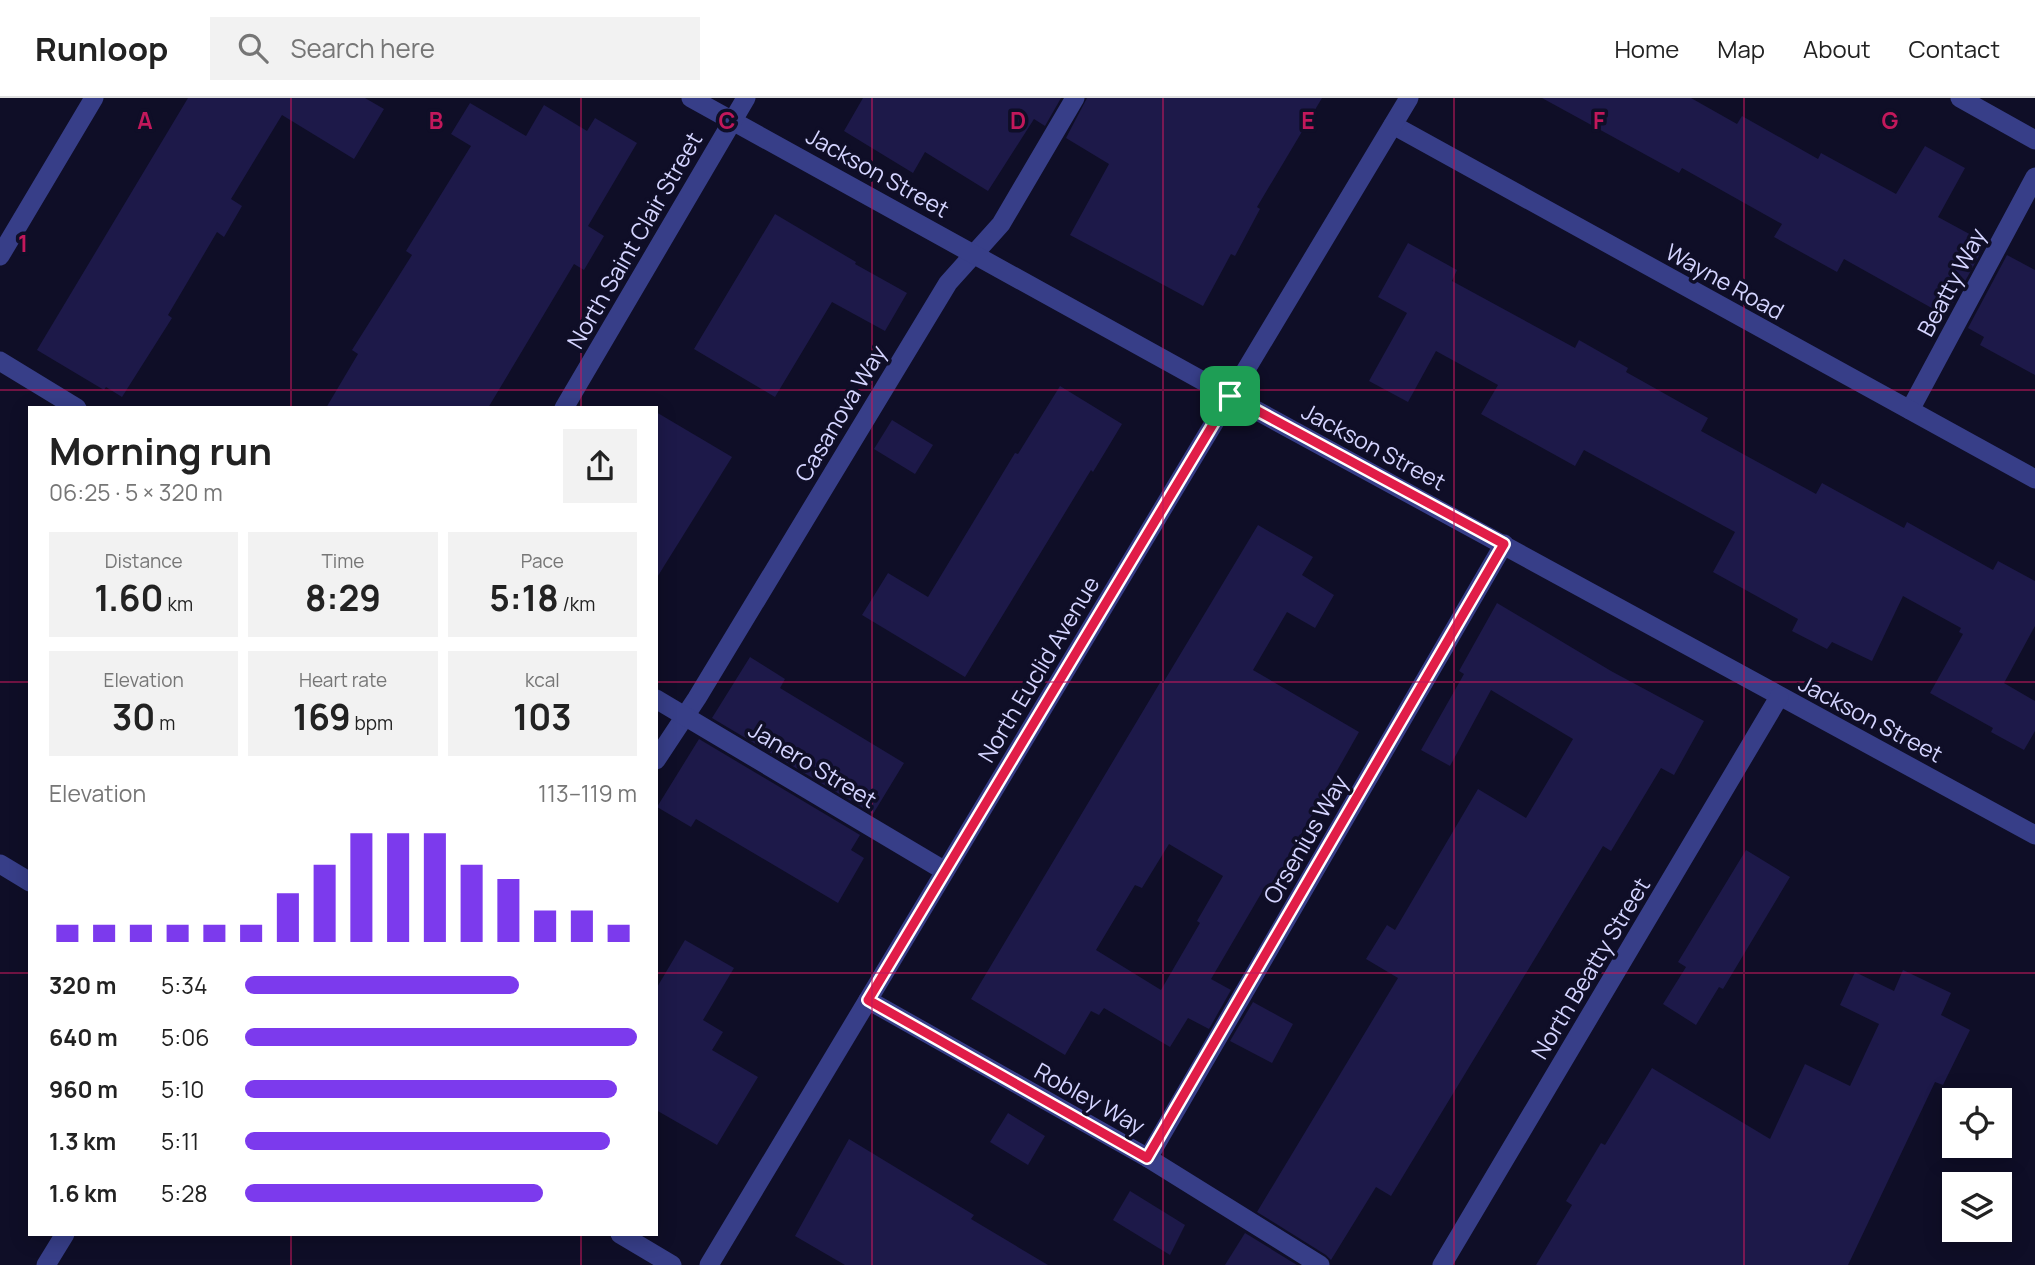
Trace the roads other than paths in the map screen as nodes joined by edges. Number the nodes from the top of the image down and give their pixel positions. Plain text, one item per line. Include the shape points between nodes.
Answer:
1 (94, 98) edge
2 (691, 98) edge
3 (746, 98) edge
4 (1075, 98) edge
5 (1409, 98) edge
6 (1960, 98) edge
7 (732, 121) junction
8 (1393, 125) junction
9 (2035, 140) edge
10 (2035, 177) edge
11 (975, 253) junction
12 (0, 256) edge
13 (0, 361) edge
14 (1230, 396) junction
15 (74, 406) edge
16 (565, 406) edge
17 (1910, 410) junction
18 (2035, 479) edge
19 (1504, 544) junction
20 (1779, 696) junction
21 (658, 700) edge
22 (685, 716) junction
23 (658, 757) edge
24 (2035, 835) edge
25 (0, 864) edge
26 (945, 871) junction
27 (28, 881) edge
28 (868, 1000) junction
29 (1147, 1158) junction
30 (64, 1236) edge
31 (623, 1236) edge
32 (46, 1265) edge
33 (673, 1265) edge
34 (709, 1265) edge
35 (1320, 1265) edge
36 (1442, 1265) edge

1 - 12 street
2 - 7 street, Jackson Street
3 - 7 street, North Saint Clair Street
4 - 11 street, Casanova Way via 1001,224
5 - 8 street, North Euclid Avenue
6 - 9 street
7 - 11 street, Jackson Street
7 - 16 street, North Saint Clair Street
8 - 14 street, North Euclid Avenue
8 - 17 street, Wayne Road
10 - 17 street, Beatty Way
11 - 14 street, Jackson Street
11 - 22 street, Casanova Way via 948,283
13 - 15 street
14 - 19 street, Jackson Street
14 - 26 street, North Euclid Avenue
17 - 18 street, Wayne Road
19 - 20 street, Jackson Street
19 - 29 street, Orsenius Way
20 - 24 street, Jackson Street
20 - 36 street, North Beatty Street
21 - 22 street, Janero Street
22 - 23 street, Casanova Way
22 - 26 street, Janero Street
25 - 27 street
26 - 28 street, North Euclid Avenue
28 - 29 street, Robley Way
28 - 34 street, North Euclid Avenue
29 - 35 street, Robley Way
30 - 32 street
31 - 33 street

